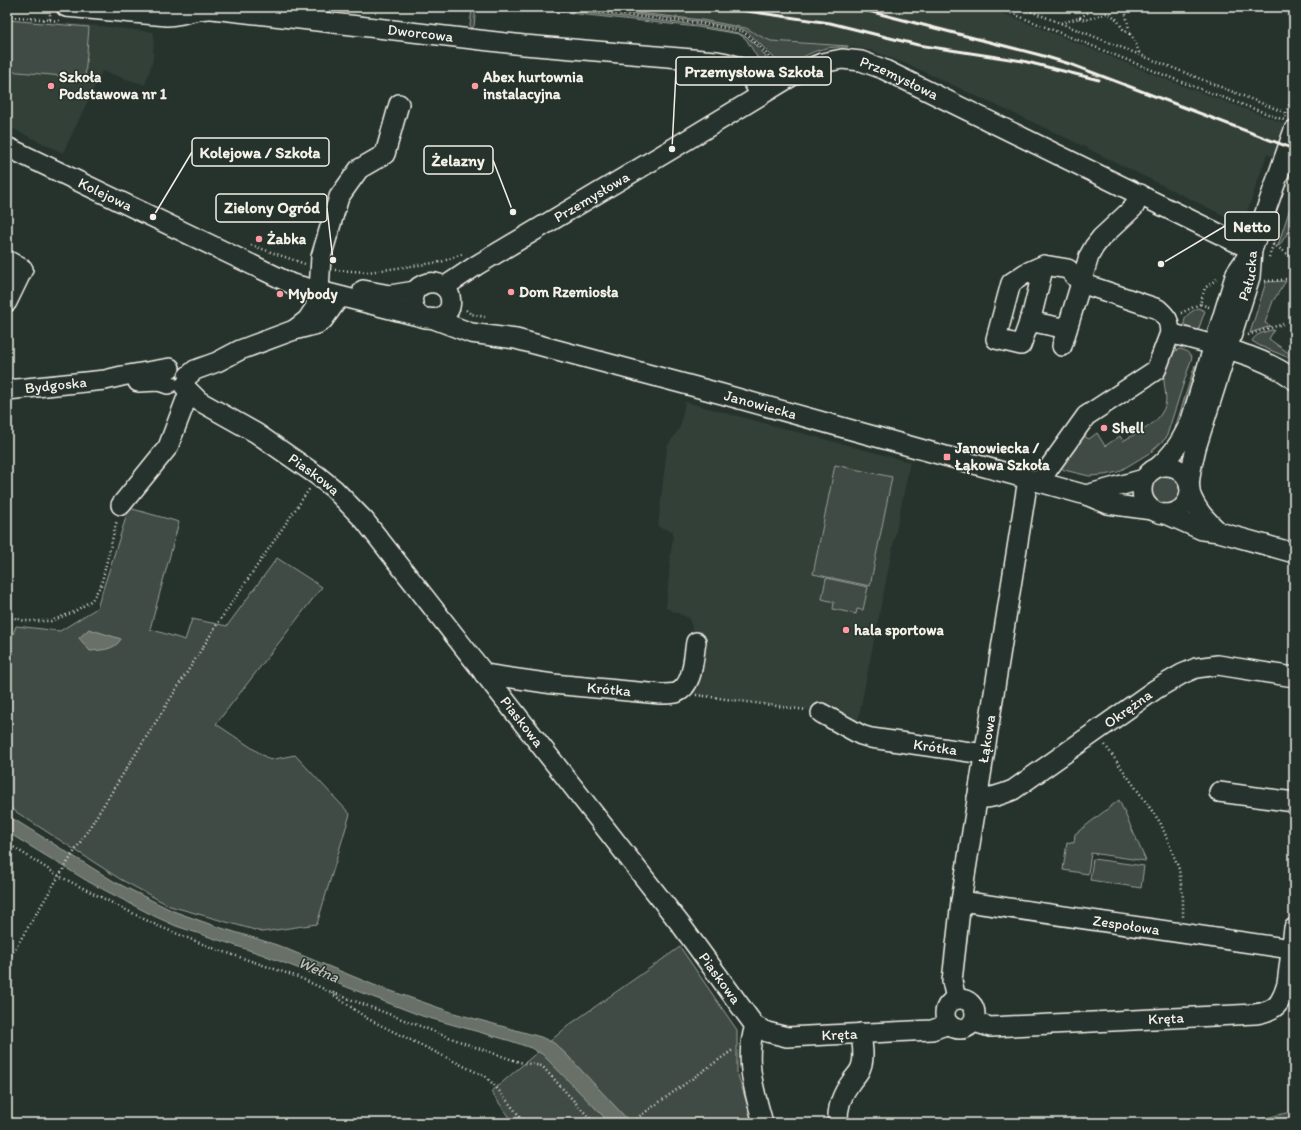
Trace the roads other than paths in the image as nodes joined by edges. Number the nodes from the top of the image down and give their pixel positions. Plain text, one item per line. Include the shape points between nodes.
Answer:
1 (222, 8) edge
2 (58, 9) edge
3 (122, 10) edge
4 (762, 96) junction
5 (399, 104) dead end
6 (1290, 121) edge
7 (7, 147) edge
8 (1140, 194) junction
9 (1252, 250) junction
10 (7, 260) edge
11 (1044, 265) junction
12 (320, 279) junction
13 (1081, 283) junction
14 (444, 287) junction
15 (415, 291) junction
16 (342, 297) junction
17 (7, 302) edge
18 (457, 309) junction
19 (426, 318) junction
20 (1029, 321) junction
21 (1168, 325) junction
22 (294, 330) junction
23 (516, 339) junction
24 (1221, 348) junction
25 (179, 379) junction
26 (1294, 380) edge
27 (7, 390) edge
28 (1158, 467) junction
29 (1144, 479) junction
30 (1034, 481) junction
31 (1190, 489) junction
32 (1086, 495) junction
33 (122, 505) road end
34 (1159, 512) junction
35 (1219, 532) junction
36 (1294, 553) edge
37 (696, 642) dead end
38 (484, 674) junction
39 (1294, 677) edge
40 (820, 713) road end
41 (984, 754) junction
42 (1218, 792) dead end
43 (977, 798) junction
44 (1294, 802) edge
45 (961, 901) junction
46 (1294, 928) edge
47 (1291, 949) junction
48 (956, 999) junction
49 (974, 1022) junction
50 (949, 1024) junction
51 (753, 1032) junction
52 (861, 1033) junction
53 (763, 1123) edge
54 (838, 1123) edge

1 - 3 street, Dworcowa via 202,9 174,16
1 - 4 street, Dworcowa via 503,42 716,61 744,70 751,76
2 - 3 street, Dworcowa
4 - 8 street, Przemysłowa via 796,73 811,67 838,60 873,64
4 - 14 street, Przemysłowa
5 - 12 street, Bydgoska via 385,154 359,169 339,197 320,257
6 - 9 street
7 - 12 street, Kolejowa via 292,284
8 - 9 street, Przemysłowa
8 - 13 street via 1134,207 1100,238 1094,247
9 - 24 street, Pałucka via 1236,273
10 - 17 street via 23,269
11 - 13 street via 1068,269
11 - 20 street
11 - 20 street via 1011,283 996,339 1021,345
12 - 15 street, Kolejowa via 378,294
12 - 16 street, Kolejowa
12 - 22 street, Bydgoska via 315,308
13 - 20 street via 1065,338
13 - 21 street via 1158,309
14 - 15 street via 425,283
14 - 18 street
15 - 19 street via 412,303 414,309
16 - 19 street, Kolejowa
16 - 22 street, Bydgoska via 323,320
18 - 19 street via 440,318
18 - 23 street via 473,322
19 - 23 street, Janowiecka via 471,333
21 - 24 street
21 - 30 street via 1156,370 1086,416 1048,469
22 - 25 street, Bydgoska via 240,350 216,353
23 - 30 street, Janowiecka
24 - 26 street via 1258,360 1282,371
24 - 28 street, Pałucka via 1186,431 1171,455
24 - 31 street, Pałucka via 1191,470
25 - 27 street, Bydgoska via 122,376
25 - 33 street via 168,447
25 - 38 street, Piaskowa via 205,405 256,433 334,489 365,522
28 - 29 street
28 - 31 street via 1178,469 1183,473
29 - 32 street
29 - 34 street via 1143,499
30 - 32 street, Janowiecka
30 - 41 street, Łąkowa
31 - 34 street via 1188,500 1179,510
31 - 35 street, Janowiecka via 1194,504 1203,518
32 - 34 street, Janowiecka via 1108,504
34 - 35 street, Janowiecka via 1202,530
35 - 36 street, Janowiecka
37 - 38 street, Krótka via 690,678 684,687 675,693 660,694 553,684
38 - 51 street, Piaskowa via 681,925
39 - 43 street, Okrężna via 1218,665 1196,668 1156,689 1013,790 995,797
40 - 41 street, Krótka via 861,735 872,738
41 - 43 street, Łąkowa
42 - 44 street
43 - 45 street, Łąkowa
45 - 47 street, Zespołowa
45 - 48 street, Łąkowa via 952,981
46 - 47 street, Kręta
47 - 49 street, Kręta via 1284,993 1276,1007 1268,1012 990,1027
48 - 49 street via 971,1002 976,1012
48 - 50 street via 947,1005 945,1010
49 - 50 street via 962,1030
50 - 52 street, Kręta via 932,1030
51 - 52 street, Kręta via 767,1032 787,1037
51 - 53 street via 749,1068
52 - 54 street via 862,1067 844,1092 838,1112

